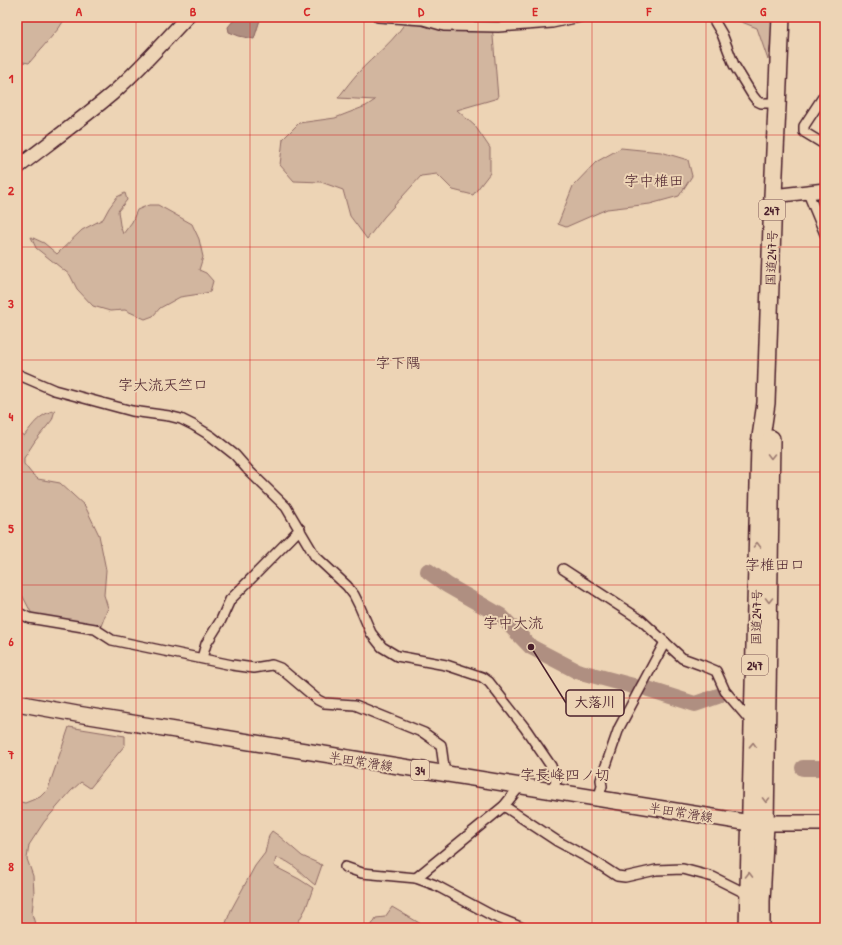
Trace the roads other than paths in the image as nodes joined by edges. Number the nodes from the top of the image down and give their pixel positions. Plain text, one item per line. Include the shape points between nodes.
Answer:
1 (187, 17) edge
2 (378, 17) edge
3 (580, 17) edge
4 (712, 17) edge
5 (781, 17) edge
6 (825, 94) edge
7 (776, 103) junction
8 (825, 142) edge
9 (17, 168) edge
10 (825, 190) edge
11 (808, 193) junction
12 (773, 196) junction
13 (825, 234) edge
14 (17, 374) edge
15 (766, 403) junction
16 (300, 529) junction
17 (563, 569) dead end
18 (17, 612) edge
19 (665, 642) junction
20 (202, 658) junction
21 (17, 703) edge
22 (754, 720) junction
23 (445, 774) junction
24 (520, 786) junction
25 (554, 791) junction
26 (598, 799) junction
27 (504, 806) junction
28 (825, 822) edge
29 (758, 824) junction
30 (345, 867) dead end
31 (416, 878) junction
32 (749, 895) junction
33 (523, 928) edge
34 (748, 928) edge
35 (761, 928) edge

1 - 9 street via 114,92
2 - 3 street via 423,20 444,26 464,27 532,26
4 - 7 street via 722,34 734,65 753,96 761,103
5 - 7 highway, 国道247号 / 247
6 - 8 street via 804,126 804,132 822,143
7 - 12 highway, 国道247号 / 247
10 - 11 street
11 - 12 street
11 - 13 street
12 - 15 highway, 国道247号 / 247
14 - 16 street via 54,390 132,411 169,416 193,425 235,455 282,502
22 -> 15 highway, 国道247号 / 247 via 760,444
15 -> 29 highway, 国道247号 / 247 via 771,445
16 - 20 street via 230,600 206,644
16 - 25 street via 316,556 354,595 371,633 382,647 397,656 446,665 490,682 551,766 556,781
17 - 19 street via 632,613
18 - 20 street via 29,618 95,629 112,640
19 - 22 street via 682,658 716,671 725,691 749,719
19 - 26 street via 619,728 601,780
20 - 23 street via 254,668 272,665 280,668 324,703 355,705 424,733 441,745
21 - 23 main road, 半田常滑線 / 34
29 -> 22 highway, 国道247号 / 247
23 - 24 main road, 半田常滑線 / 34
24 - 25 main road, 半田常滑線 / 34
24 - 27 street
25 - 26 main road, 半田常滑線 / 34
26 - 29 main road, 半田常滑線 / 34
27 - 31 street
27 - 32 street via 617,876 683,869 713,877
28 - 29 main road, 半田常滑線 / 34
32 -> 29 highway, 国道247号 / 247
29 - 35 highway, 国道247号 / 247
30 - 31 street via 362,873
31 - 33 street
32 - 34 highway, 国道247号 / 247

